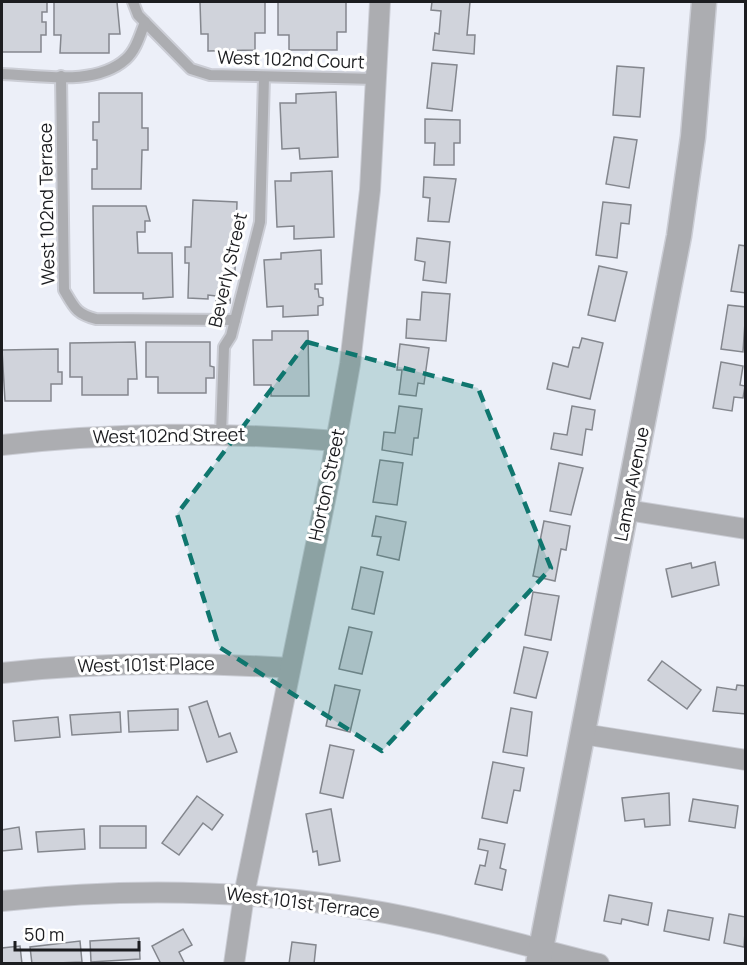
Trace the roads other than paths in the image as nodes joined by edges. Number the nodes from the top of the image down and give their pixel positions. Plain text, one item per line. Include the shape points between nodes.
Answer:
1 (133, 2) edge
2 (380, 2) edge
3 (704, 2) edge
4 (145, 22) junction
5 (2, 74) edge
6 (61, 76) junction
7 (264, 76) junction
8 (376, 79) junction
9 (235, 320) junction
10 (221, 434) junction
11 (337, 441) junction
12 (2, 445) edge
13 (627, 510) junction
14 (746, 529) edge
15 (290, 668) junction
16 (2, 674) edge
17 (583, 734) junction
18 (746, 760) edge
19 (244, 895) junction
20 (2, 901) edge
21 (539, 956) edge
22 (234, 963) edge
23 (599, 963) edge

1 - 4 lane
2 - 8 street, Horton Street
3 - 13 street, Lamar Avenue via 693,137 679,236
4 - 6 lane via 126,59 96,75
4 - 7 lane, West 102nd Court via 191,69 210,75
5 - 6 lane
6 - 9 lane, West 102nd Terrace via 64,290 73,306 81,315 96,319
7 - 8 lane, West 102nd Court
7 - 9 lane, Beverly Street via 260,222
8 - 11 street, Horton Street via 361,284
9 - 10 lane, Beverly Street via 224,347
10 - 11 street, West 102nd Street
10 - 12 street, West 102nd Street via 132,434
11 - 15 street, Horton Street
13 - 14 street
13 - 17 street, Lamar Avenue
15 - 16 street, West 101st Place via 167,662
15 - 19 street, Horton Street
17 - 18 street
17 - 21 street, Lamar Avenue
19 - 20 street, West 101st Terrace via 139,891
19 - 21 street, West 101st Terrace via 348,906
19 - 22 street, Horton Street
21 - 23 street, West 101st Terrace

